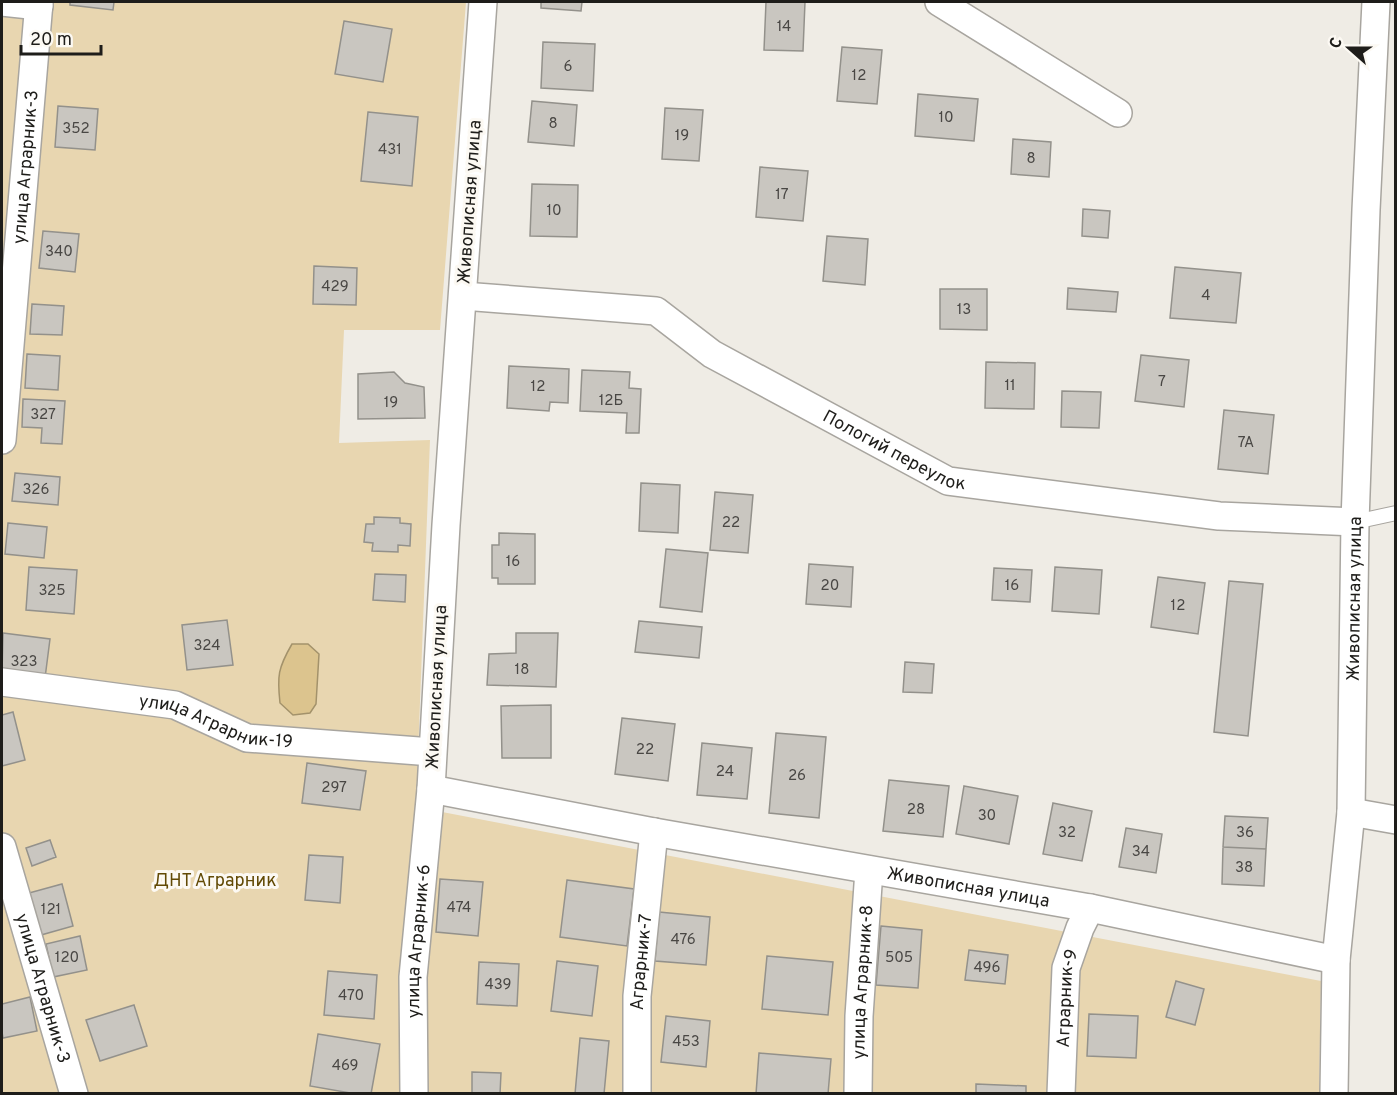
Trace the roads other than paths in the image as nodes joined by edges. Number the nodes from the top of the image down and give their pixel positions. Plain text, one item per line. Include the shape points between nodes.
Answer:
1 (2, 2) edge
2 (483, 2) edge
3 (939, 2) edge
4 (1376, 2) edge
5 (39, 4) edge
6 (1118, 113) dead end
7 (11, 211) edge
8 (463, 296) junction
9 (2, 430) edge
10 (1395, 513) edge
11 (1355, 522) junction
12 (2, 682) edge
13 (432, 752) junction
14 (431, 789) junction
15 (1351, 812) junction
16 (1395, 820) edge
17 (654, 832) junction
18 (2, 847) edge
19 (869, 870) junction
20 (1090, 908) junction
21 (1336, 960) junction
22 (74, 1094) edge
23 (414, 1094) edge
24 (637, 1094) edge
25 (858, 1094) edge
26 (1061, 1094) edge
27 (1334, 1094) edge

1 - 5 street
2 - 8 street, Живописная улица
3 - 6 street
4 - 11 street, Живописная улица
5 - 7 street, улица Аграрник-3
7 - 9 street, улица Аграрник-3
8 - 11 street, Пологий переулок via 656,312 712,354 948,481 1219,516
8 - 13 street, Живописная улица
10 - 11 lane
11 - 15 street, Живописная улица
12 - 13 street, улица Аграрник-19 via 175,705 247,738
13 - 14 street, Живописная улица
14 - 17 street, Живописная улица
14 - 23 street, улица Аграрник-6 via 413,977
15 - 16 street
15 - 21 street, Живописная улица
17 - 19 street, Живописная улица
17 - 24 street, Аграрник-7 via 638,996
18 - 22 street, улица Аграрник-3
19 - 20 street, Живописная улица
19 - 25 street, улица Аграрник-8
20 - 21 street, Живописная улица
20 - 26 street, Аграрник-9 via 1066,968
21 - 27 street

